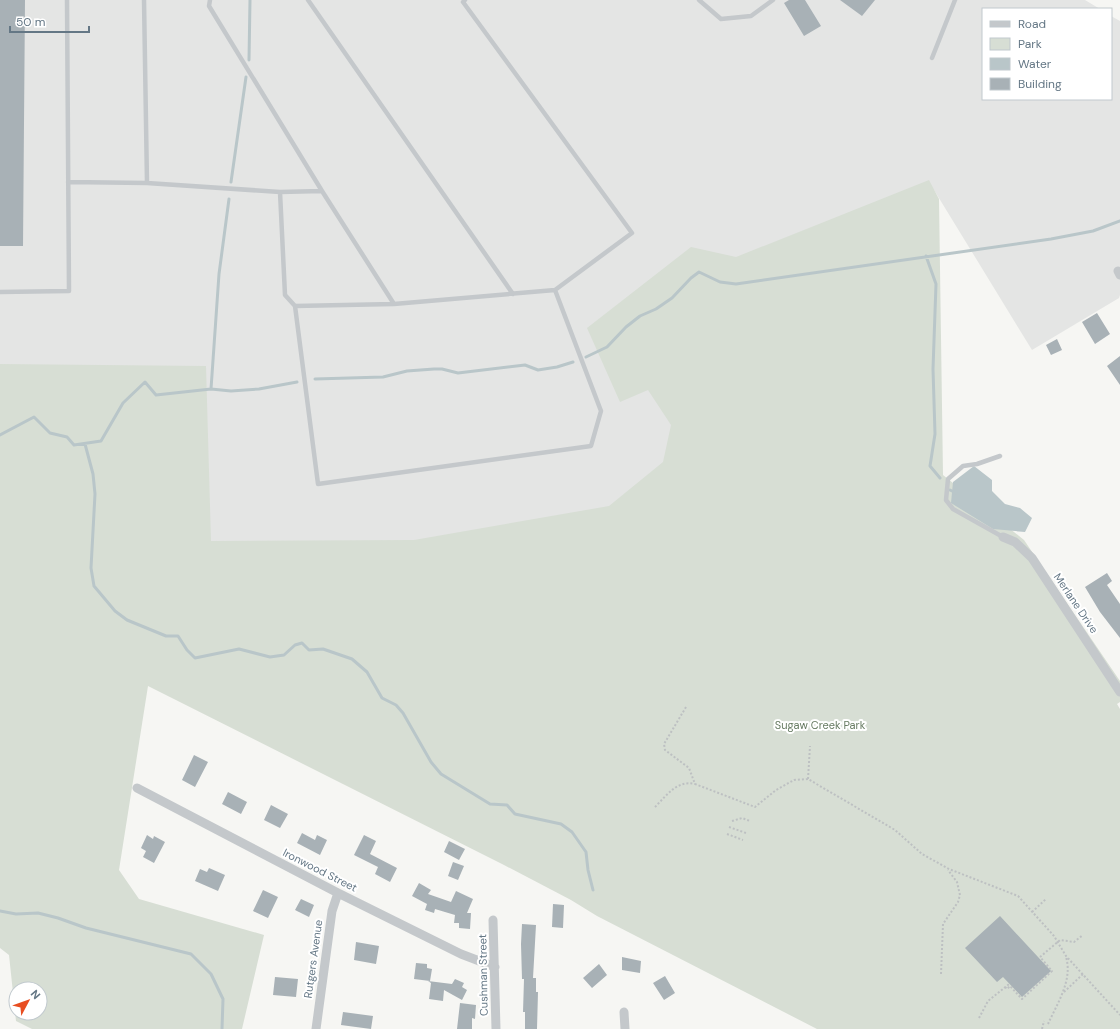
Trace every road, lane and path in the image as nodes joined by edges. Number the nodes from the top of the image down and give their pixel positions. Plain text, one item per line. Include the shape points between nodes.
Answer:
1 (67, 0) edge
2 (144, 0) edge
3 (210, 0) edge
4 (308, 0) edge
5 (465, 0) edge
6 (699, 0) edge
7 (773, 0) edge
8 (955, 0) edge
9 (932, 58) dead end
10 (68, 182) junction
11 (147, 183) junction
12 (322, 191) junction
13 (280, 192) junction
14 (555, 290) junction
15 (0, 292) edge
16 (513, 294) junction
17 (394, 304) junction
18 (295, 306) junction
19 (1000, 456) dead end
20 (1003, 537) joint
21 (1120, 692) edge
22 (686, 707) dead end
23 (810, 746) dead end
24 (808, 779) junction
25 (695, 784) junction
26 (137, 788) dead end
27 (655, 806) dead end
28 (732, 821) dead end
29 (750, 821) dead end
30 (730, 827) dead end
31 (746, 832) dead end
32 (727, 834) dead end
33 (743, 840) dead end
34 (946, 867) junction
35 (338, 893) junction
36 (1046, 899) dead end
37 (1032, 912) junction
38 (493, 920) dead end
39 (1083, 935) dead end
40 (1058, 942) junction
41 (1066, 956) junction
42 (495, 967) junction
43 (941, 974) dead end
44 (1083, 974) junction
45 (1009, 984) dead end
46 (1005, 987) junction
47 (1063, 993) junction
48 (624, 1012) dead end
49 (1120, 1015) edge
50 (979, 1018) dead end
51 (1044, 1021) dead end
52 (1048, 1024) dead end
53 (316, 1029) edge
54 (496, 1029) edge
55 (625, 1029) edge
56 (1042, 1029) edge

1 - 10 lane
2 - 11 lane
3 - 12 lane via 209,6
4 - 16 lane
5 - 14 lane via 463,2 632,232
6 - 7 lane via 721,19 751,16
8 - 9 lane
10 - 11 lane
10 - 15 lane via 69,291
11 - 13 lane
12 - 13 lane
12 - 17 lane
13 - 18 lane via 285,295
14 - 16 lane
14 - 18 lane via 601,411 592,446 318,484
16 - 17 lane
17 - 18 lane
19 - 20 lane via 963,466 948,479 946,500 953,509
20 - 21 street, Merlane Drive via 1015,542 1032,558
22 - 25 path via 664,744 665,750 689,768
23 - 24 path
24 - 25 path via 794,780 755,806
24 - 34 path via 895,830 922,854
25 - 27 path via 681,784
26 - 35 street, Ironwood Street
28 - 29 path via 742,818
30 - 31 path
32 - 33 path
34 - 37 path via 1018,896
34 - 43 path via 957,882 960,895 943,924
35 - 42 street, Ironwood Street via 461,954
35 - 53 street, Rutgers Avenue via 332,912
36 - 37 path
37 - 40 path
38 - 42 street, Cushman Street
39 - 40 path via 1074,942
40 - 41 path
40 - 46 path via 1039,958 1052,971 1022,999 1010,986 1007,989
41 - 44 path
41 - 47 path via 1068,968
42 - 54 street, Cushman Street
44 - 47 path
44 - 49 path
45 - 46 path
46 - 50 path via 988,1001
47 - 52 path
48 - 55 street
51 - 56 path

